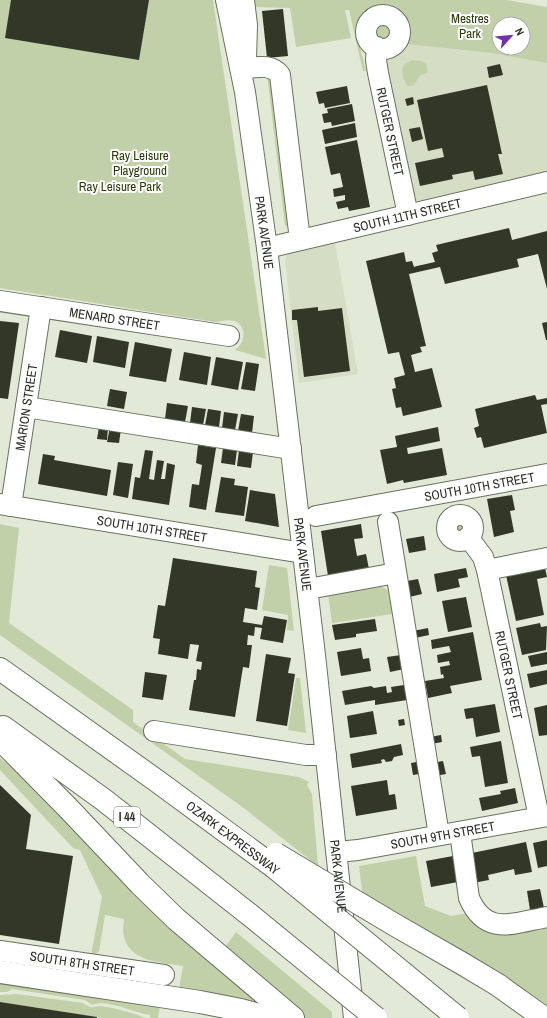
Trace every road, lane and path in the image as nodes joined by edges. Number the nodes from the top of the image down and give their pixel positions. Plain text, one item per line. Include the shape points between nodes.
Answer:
1 (226, 0) edge
2 (244, 0) edge
3 (377, 48) dead end
4 (246, 68) junction
5 (245, 92) junction
6 (547, 182) edge
7 (408, 215) junction
8 (300, 240) junction
9 (268, 248) junction
10 (0, 301) edge
11 (41, 307) junction
12 (229, 336) dead end
13 (26, 407) junction
14 (291, 449) junction
15 (547, 474) edge
16 (6, 505) edge
17 (316, 516) dead end
18 (388, 522) dead end
19 (468, 537) dead end
20 (303, 553) junction
21 (547, 558) edge
22 (487, 570) junction
23 (396, 573) junction
24 (308, 589) junction
25 (0, 669) edge
26 (0, 725) edge
27 (154, 731) dead end
28 (0, 739) edge
29 (326, 755) junction
30 (543, 817) edge
31 (460, 832) junction
32 (439, 835) junction
33 (337, 852) junction
34 (275, 860) junction
35 (547, 917) edge
36 (0, 951) edge
37 (0, 972) edge
38 (163, 985) junction
39 (269, 1018) edge
40 (293, 1018) edge
41 (354, 1018) edge
42 (376, 1018) edge
43 (458, 1018) edge
44 (544, 1018) edge

1 - 5 street, PARK AVENUE
2 - 4 street, PARK AVENUE via 247,25
3 - 7 street, RUTGER STREET via 378,73
4 - 5 street, PARK AVENUE
4 - 8 street via 271,68 280,75
5 - 9 street, PARK AVENUE
6 - 7 street, SOUTH 11TH STREET
7 - 8 street, SOUTH 11TH STREET
8 - 9 street, SOUTH 11TH STREET
9 - 14 street, PARK AVENUE
10 - 11 street, MENARD STREET
11 - 12 street, MENARD STREET
11 - 13 street, MARION STREET
13 - 14 street
13 - 16 street, MARION STREET
14 - 20 street, PARK AVENUE
15 - 17 street, SOUTH 10TH STREET
16 - 20 street, SOUTH 10TH STREET
18 - 23 street
19 - 22 street, RUTGER STREET via 483,557
20 - 24 street, PARK AVENUE
21 - 22 street
22 - 30 street, RUTGER STREET
23 - 24 street
23 - 32 street
24 - 29 street, PARK AVENUE
25 - 34 highway, OZARK EXPRESSWAY via 221,828
26 - 42 highway, I 44, bridge via 104,800
27 - 29 street via 306,755
28 - 40 highway via 140,884
29 - 33 street, PARK AVENUE
30 - 31 street, SOUTH 9TH STREET
31 - 32 street, SOUTH 9TH STREET
31 - 35 street via 469,898 480,915 497,924
32 - 33 street, SOUTH 9TH STREET
33 - 41 street, PARK AVENUE
34 - 43 highway, OZARK EXPRESSWAY, bridge
34 - 44 highway, bridge via 464,964
36 - 38 street, SOUTH 8TH STREET
37 - 38 highway
38 - 39 highway

